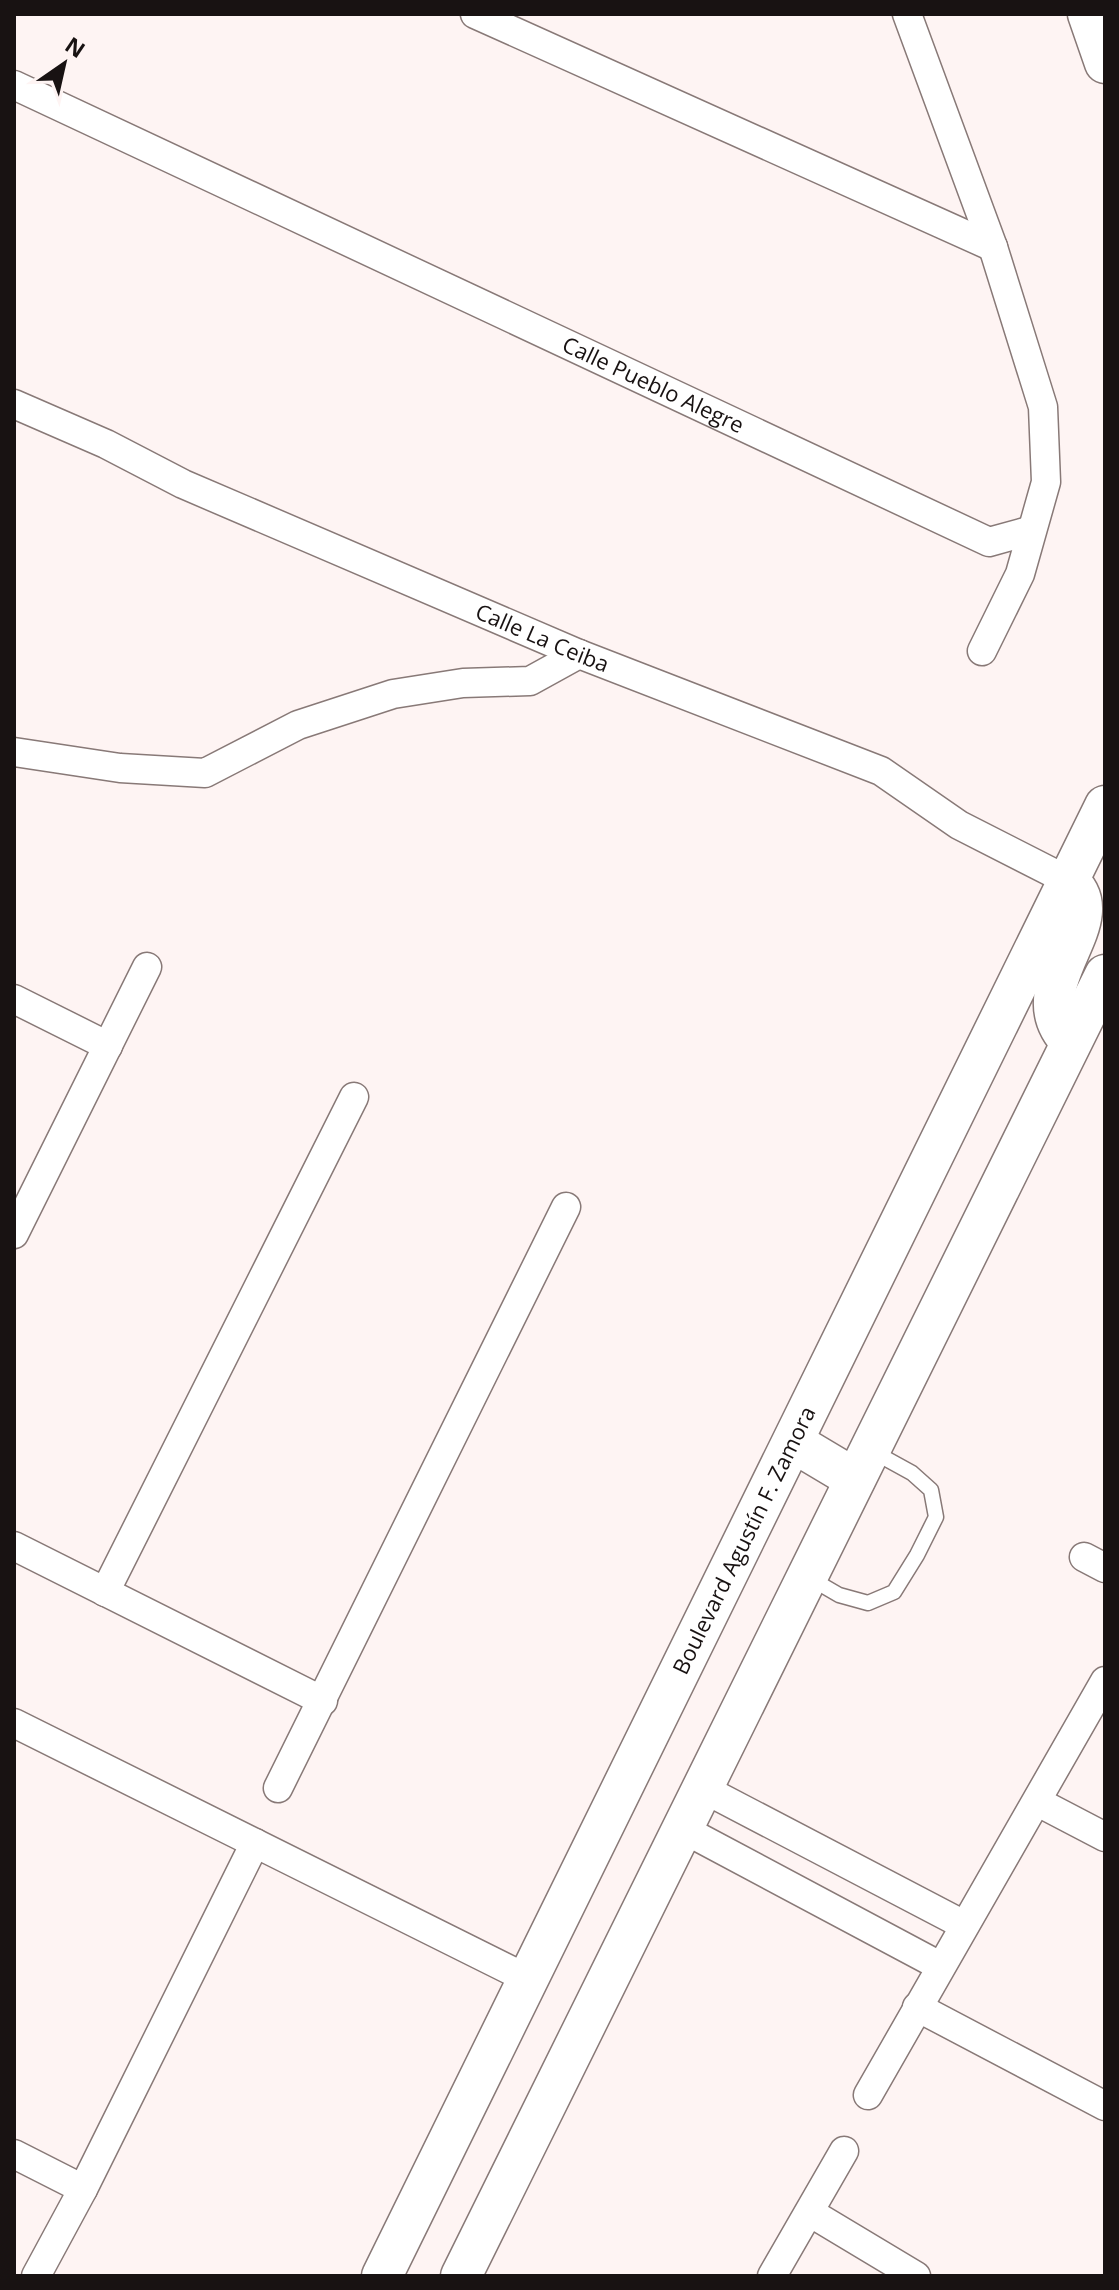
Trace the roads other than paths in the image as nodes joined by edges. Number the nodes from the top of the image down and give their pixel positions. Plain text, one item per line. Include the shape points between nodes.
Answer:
1 (475, 14) edge
2 (907, 14) edge
3 (1088, 14) edge
4 (1105, 63) edge
5 (14, 85) edge
6 (993, 247) junction
7 (14, 404) edge
8 (1029, 531) junction
9 (982, 651) dead end
10 (579, 654) junction
11 (14, 752) edge
12 (1105, 806) edge
13 (1067, 880) junction
14 (147, 967) dead end
15 (1105, 975) edge
16 (14, 999) edge
17 (1071, 1042) junction
18 (108, 1046) junction
19 (354, 1097) dead end
20 (566, 1207) dead end
21 (14, 1234) edge
22 (793, 1442) junction
23 (862, 1464) junction
24 (14, 1546) edge
25 (807, 1577) junction
26 (105, 1592) junction
27 (1105, 1681) edge
28 (323, 1701) junction
29 (14, 1723) edge
30 (278, 1788) dead end
31 (704, 1789) junction
32 (1038, 1802) junction
33 (683, 1829) junction
34 (1105, 1837) edge
35 (255, 1843) junction
36 (964, 1925) junction
37 (940, 1966) junction
38 (528, 1979) junction
39 (917, 2007) junction
40 (868, 2095) dead end
41 (1105, 2106) edge
42 (844, 2151) dead end
43 (14, 2154) edge
44 (83, 2189) junction
45 (811, 2213) junction
46 (36, 2276) edge
47 (382, 2276) edge
48 (461, 2276) edge
49 (772, 2276) edge
50 (916, 2276) edge

1 - 6 street
2 - 6 street
3 - 4 street
5 - 8 street, Calle Pueblo Alegre via 989,542
6 - 8 street via 1043,407 1046,482
7 - 10 street, Calle La Ceiba via 183,484
8 - 9 street via 1020,574
10 - 11 street via 530,681 463,683 393,694 298,725 205,773 120,768
10 - 13 street, Calle La Ceiba via 881,771 959,825
12 - 13 street, Boulevard Agustín F. Zamora
13 - 17 street via 1079,889 1085,909 1053,994 1054,1018
13 - 22 street, Boulevard Agustín F. Zamora
14 - 18 street
15 - 17 street
16 - 18 street
17 - 23 street
18 - 21 street
19 - 26 street
20 - 28 street
22 - 23 street
22 - 38 street, Boulevard Agustín F. Zamora
23 - 25 street
23 - 25 lane via 912,1473 931,1490 936,1517 894,1592 868,1603 839,1595
24 - 26 street
25 - 31 street
26 - 28 street
27 - 32 street
28 - 30 street
29 - 35 street
31 - 33 street
31 - 36 street
32 - 34 street
32 - 36 street
33 - 37 street
33 - 48 street
35 - 38 street
35 - 44 street
36 - 37 street
37 - 39 street
38 - 47 street, Boulevard Agustín F. Zamora
39 - 40 street
39 - 41 street
42 - 45 street
43 - 44 street
44 - 46 street
45 - 49 street
45 - 50 street

